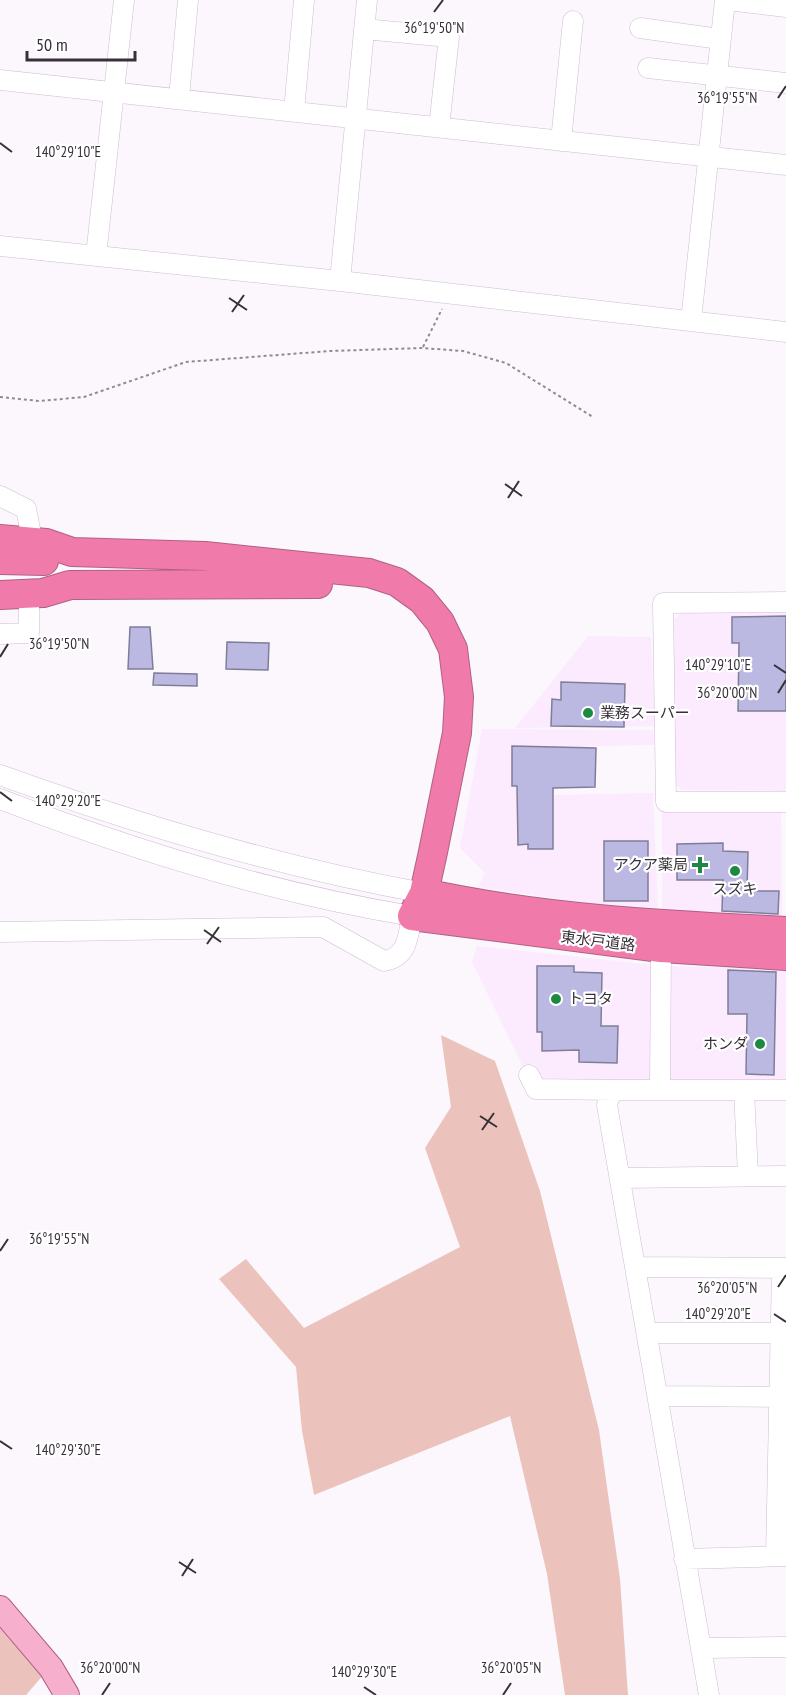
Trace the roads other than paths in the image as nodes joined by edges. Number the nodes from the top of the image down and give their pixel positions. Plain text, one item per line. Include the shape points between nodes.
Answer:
1 (124, 0) edge
2 (188, 0) edge
3 (304, 0) edge
4 (366, 0) edge
5 (726, 0) edge
6 (786, 6) edge
7 (573, 21) dead end
8 (364, 28) junction
9 (640, 28) dead end
10 (720, 39) junction
11 (648, 68) dead end
12 (716, 74) junction
13 (0, 81) edge
14 (786, 82) edge
15 (114, 91) junction
16 (179, 98) junction
17 (294, 111) junction
18 (355, 118) junction
19 (439, 127) junction
20 (561, 141) junction
21 (708, 157) junction
22 (786, 165) edge
23 (0, 246) edge
24 (96, 256) junction
25 (340, 281) junction
26 (691, 321) junction
27 (786, 332) edge
28 (0, 496) edge
29 (30, 529) dead end
30 (0, 539) edge
31 (72, 552) junction
32 (0, 560) edge
33 (0, 573) edge
34 (70, 585) junction
35 (0, 595) edge
36 (29, 602) dead end
37 (786, 602) edge
38 (0, 634) edge
39 (0, 776) edge
40 (0, 800) edge
41 (786, 802) edge
42 (415, 899) junction
43 (786, 931) edge
44 (0, 932) edge
45 (661, 948) junction
46 (786, 956) edge
47 (529, 1075) dead end
48 (618, 1090) junction
49 (660, 1090) junction
50 (744, 1090) junction
51 (786, 1090) edge
52 (748, 1176) junction
53 (786, 1176) edge
54 (621, 1178) junction
55 (636, 1267) junction
56 (784, 1269) edge
57 (648, 1333) junction
58 (782, 1333) junction
59 (659, 1396) junction
60 (781, 1397) junction
61 (781, 1556) edge
62 (684, 1559) junction
63 (0, 1608) edge
64 (786, 1647) edge
65 (702, 1648) junction
66 (67, 1695) edge
67 (709, 1695) edge

1 - 15 street
2 - 16 street
3 - 17 street
4 - 8 street
5 - 6 street
5 - 10 street
7 - 20 street
8 - 18 street
8 - 19 street via 449,38
9 - 10 street
10 - 12 street
11 - 12 street
12 - 14 street
12 - 21 street
13 - 15 street
15 - 16 street
15 - 24 street
16 - 17 street
17 - 18 street
18 - 19 street
18 - 25 street
19 - 20 street
20 - 21 street
21 - 22 street
21 - 26 street
23 - 24 street
24 - 25 street
25 - 26 street
26 - 27 street
28 - 29 street via 26,509
30 - 31 highway via 46,543
31 - 32 highway via 44,561
31 - 42 highway via 206,556 369,573 396,582 422,600 440,622 453,649 459,697 455,749
33 - 34 highway via 43,574
34 - 35 highway via 43,593
34 - 42 highway via 356,584 382,591 409,608 430,633 443,664 445,681
36 - 38 street via 29,633
37 - 41 street via 663,603 666,802
39 - 42 street via 221,848 367,883
40 - 42 street via 212,871 362,908
42 - 43 highway, 東水戸道路 via 661,925
42 - 44 street via 407,945 392,960 384,961 322,927
42 - 45 highway, 東水戸道路
45 - 46 highway, 東水戸道路
45 - 49 street
47 - 48 street via 536,1089
48 - 49 street
48 - 54 street via 610,1095 607,1105
49 - 50 street
50 - 51 street
50 - 52 street
52 - 53 street
52 - 54 street
54 - 55 street
55 - 56 street
55 - 57 street
56 - 58 street
57 - 58 street
57 - 59 street
58 - 60 street
59 - 60 street
59 - 62 street
60 - 61 street
61 - 62 street
62 - 65 street
63 - 66 main road via 51,1668
64 - 65 street
65 - 67 street

